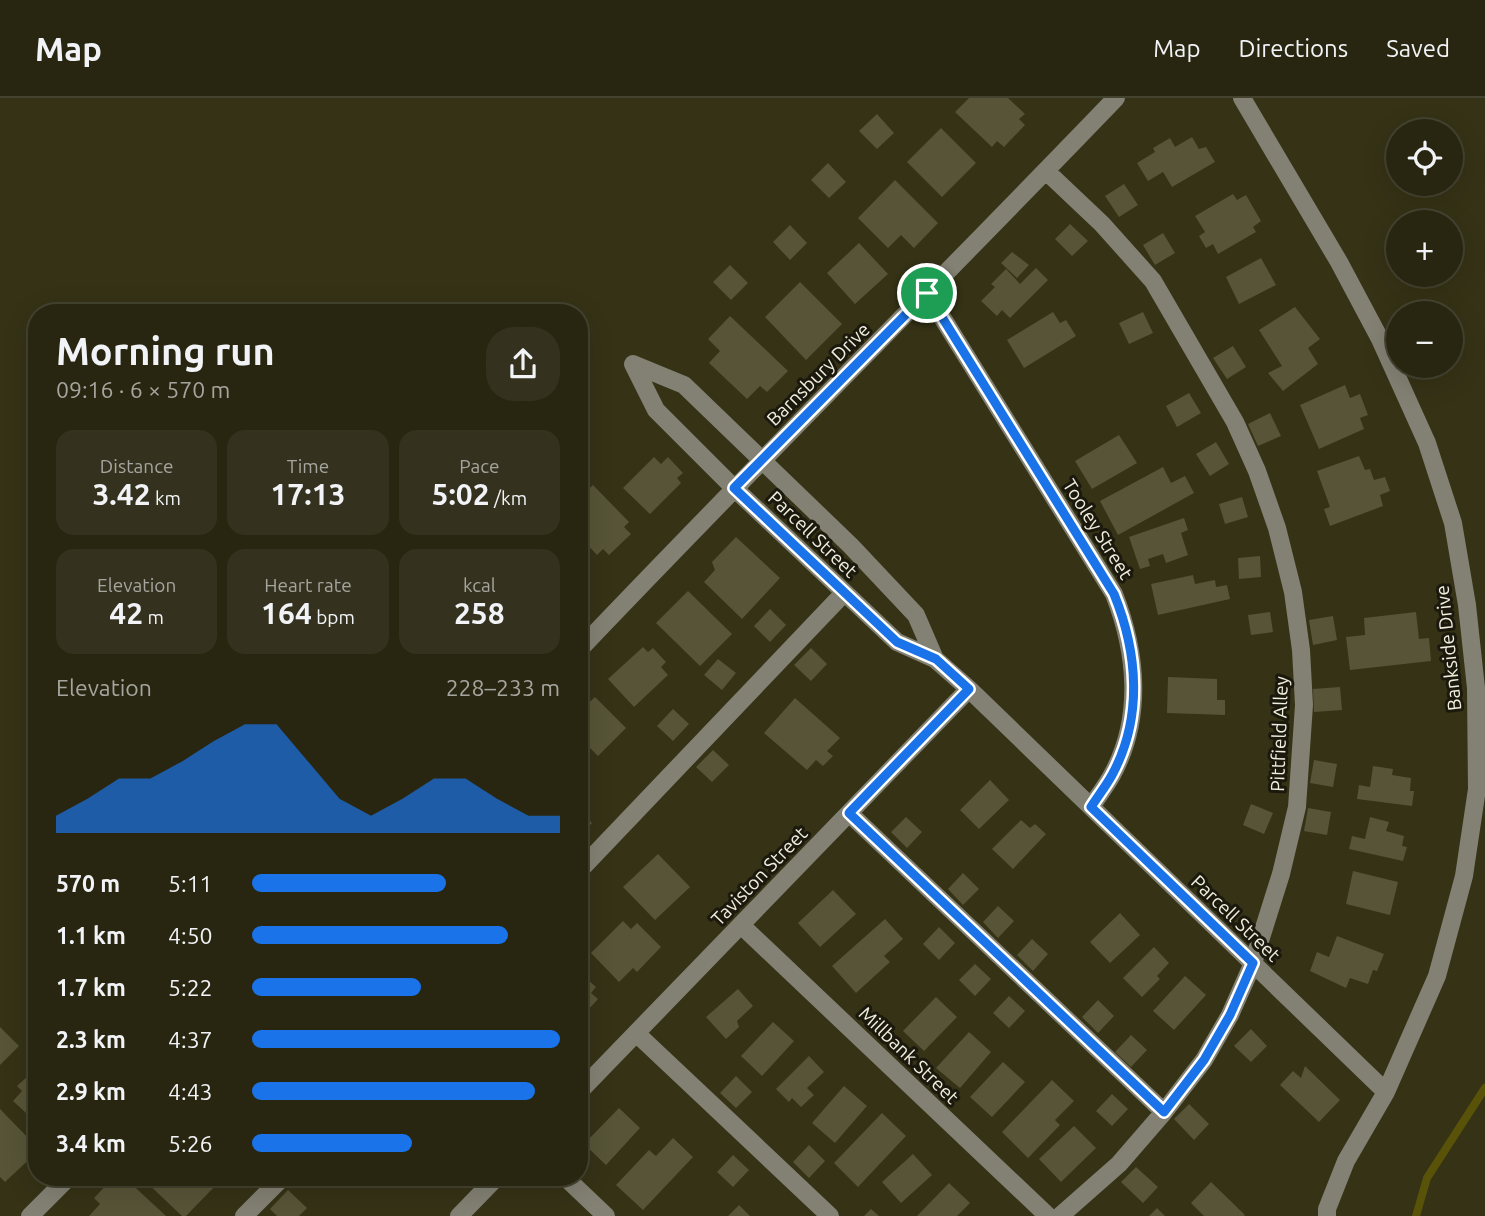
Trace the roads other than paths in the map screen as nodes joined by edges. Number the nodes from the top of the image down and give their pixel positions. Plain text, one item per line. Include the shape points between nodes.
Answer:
1 (1116, 98) edge
2 (1242, 98) edge
3 (1046, 171) junction
4 (927, 293) junction
5 (762, 460) junction
6 (734, 488) junction
7 (844, 593) junction
8 (588, 641) edge
9 (936, 659) junction
10 (969, 689) junction
11 (1091, 807) junction
12 (849, 813) junction
13 (588, 862) edge
14 (741, 925) junction
15 (1253, 963) junction
16 (636, 1033) junction
17 (588, 1083) edge
18 (1386, 1092) junction
19 (1164, 1112) junction
20 (60, 1186) edge
21 (274, 1186) edge
22 (488, 1186) edge
23 (574, 1186) edge
24 (30, 1216) edge
25 (244, 1216) edge
26 (459, 1216) edge
27 (606, 1216) edge
28 (830, 1216) edge
29 (1048, 1216) edge
30 (1060, 1216) edge
31 (1327, 1216) edge

1 - 3 street, Barnsbury Drive
2 - 18 street, Bankside Drive via 1339,262 1427,443 1452,523 1467,605 1476,688 1477,789 1464,876 1437,976
3 - 4 street, Barnsbury Drive
3 - 15 street, Pittfield Alley via 1153,281 1235,422 1277,528 1293,592 1304,705 1297,807 1282,874
4 - 5 street, Barnsbury Drive
4 - 11 street, Tooley Street via 1124,617 1133,663 1134,710 1117,764
5 - 6 street, Barnsbury Drive
5 - 6 street, Parcell Street via 684,385 633,364 656,410
5 - 9 street, Parcell Street via 916,615
6 - 7 street, Parcell Street
6 - 8 street, Barnsbury Drive
7 - 9 street, Parcell Street via 897,642
7 - 13 street
9 - 10 street, Parcell Street
10 - 11 street, Parcell Street
10 - 12 street, Taviston Street
11 - 15 street, Parcell Street
12 - 14 street, Taviston Street
12 - 19 street
14 - 16 street, Taviston Street
14 - 29 street, Millbank Street
15 - 18 street, Parcell Street
15 - 19 street, Pittfield Alley via 1204,1060
16 - 17 street, Taviston Street
16 - 28 street
18 - 31 street, Bankside Drive via 1346,1161
19 - 30 street, Pittfield Alley via 1119,1164
20 - 24 street
21 - 25 street
22 - 26 street
23 - 27 street

